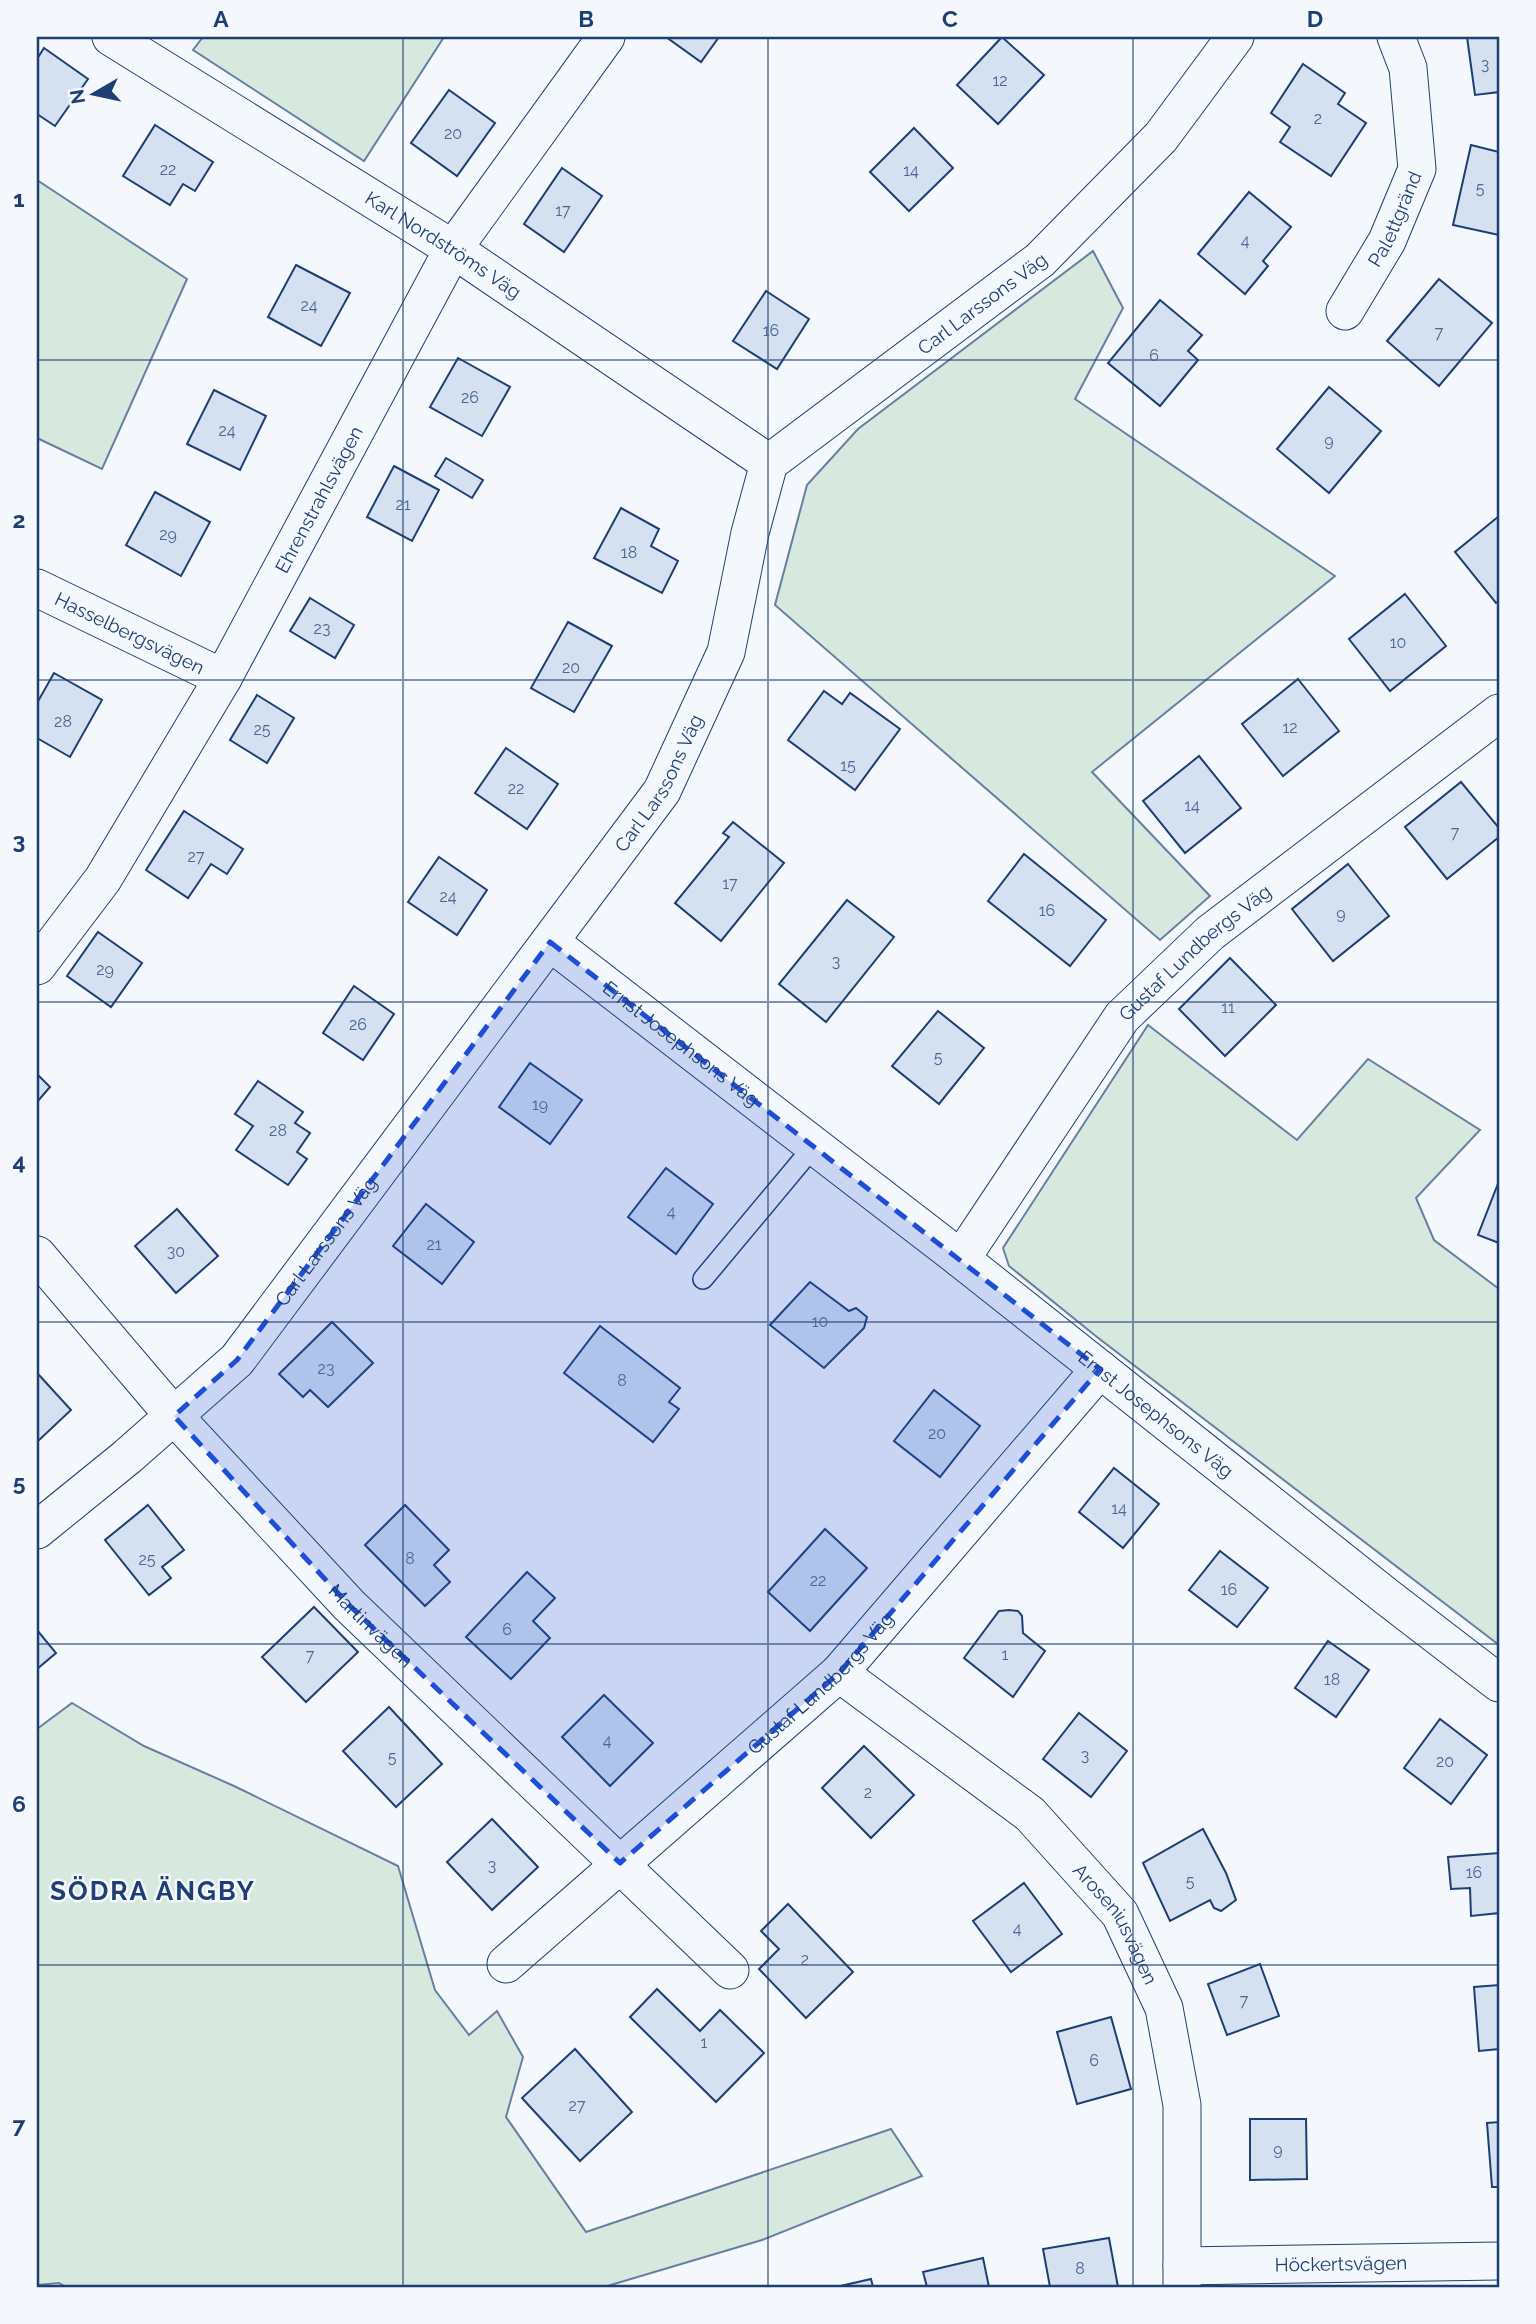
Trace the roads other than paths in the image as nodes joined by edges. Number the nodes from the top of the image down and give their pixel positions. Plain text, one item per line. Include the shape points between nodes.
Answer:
1 (111, 37) edge
2 (606, 37) edge
3 (1235, 37) edge
4 (1396, 37) edge
5 (453, 249) junction
6 (1345, 311) dead end
7 (769, 463) junction
8 (37, 588) edge
9 (223, 678) junction
10 (1499, 713) edge
11 (550, 942) junction
12 (37, 966) edge
13 (814, 1146) junction
14 (37, 1255) edge
15 (961, 1259) junction
16 (703, 1279) dead end
17 (1100, 1369) junction
18 (174, 1416) junction
19 (37, 1530) edge
20 (839, 1673) junction
21 (1499, 1683) edge
22 (621, 1863) junction
23 (506, 1964) dead end
24 (730, 1970) dead end
25 (1499, 2261) edge
26 (1182, 2277) edge

1 - 5 street, Karl Nordströms Väg
2 - 5 street, Ehrenstrahlsvägen
3 - 7 street, Carl Larssons Väg via 1161,136 1040,260
4 - 6 street, Palettgränd via 1408,68 1417,169 1387,241
5 - 7 street, Karl Nordströms Väg
5 - 9 street, Ehrenstrahlsvägen
7 - 11 street, Carl Larssons Väg via 726,652 662,791
8 - 9 street, Hasselbergsvägen
9 - 12 street, Ehrenstrahlsvägen via 103,879
10 - 15 street, Gustaf Lundbergs Väg via 1210,933 1122,1017
11 - 13 street, Ernst Josephsons Väg
11 - 18 street, Carl Larssons Väg via 237,1360
13 - 15 street, Ernst Josephsons Väg
13 - 16 lane
14 - 18 street, Martinvägen
15 - 17 street, Ernst Josephsons Väg
17 - 20 street, Gustaf Lundbergs Väg
17 - 21 street, Ernst Josephsons Väg
18 - 19 street, Carl Larssons Väg
18 - 22 street, Martinvägen via 349,1605
20 - 22 street, Gustaf Lundbergs Väg
20 - 26 street, Aroseniusvägen via 1030,1814 1120,1914 1164,2008 1182,2105
22 - 23 street, Gustaf Lundbergs Väg
22 - 24 street, Martinvägen
25 - 26 street, Höckertsvägen

